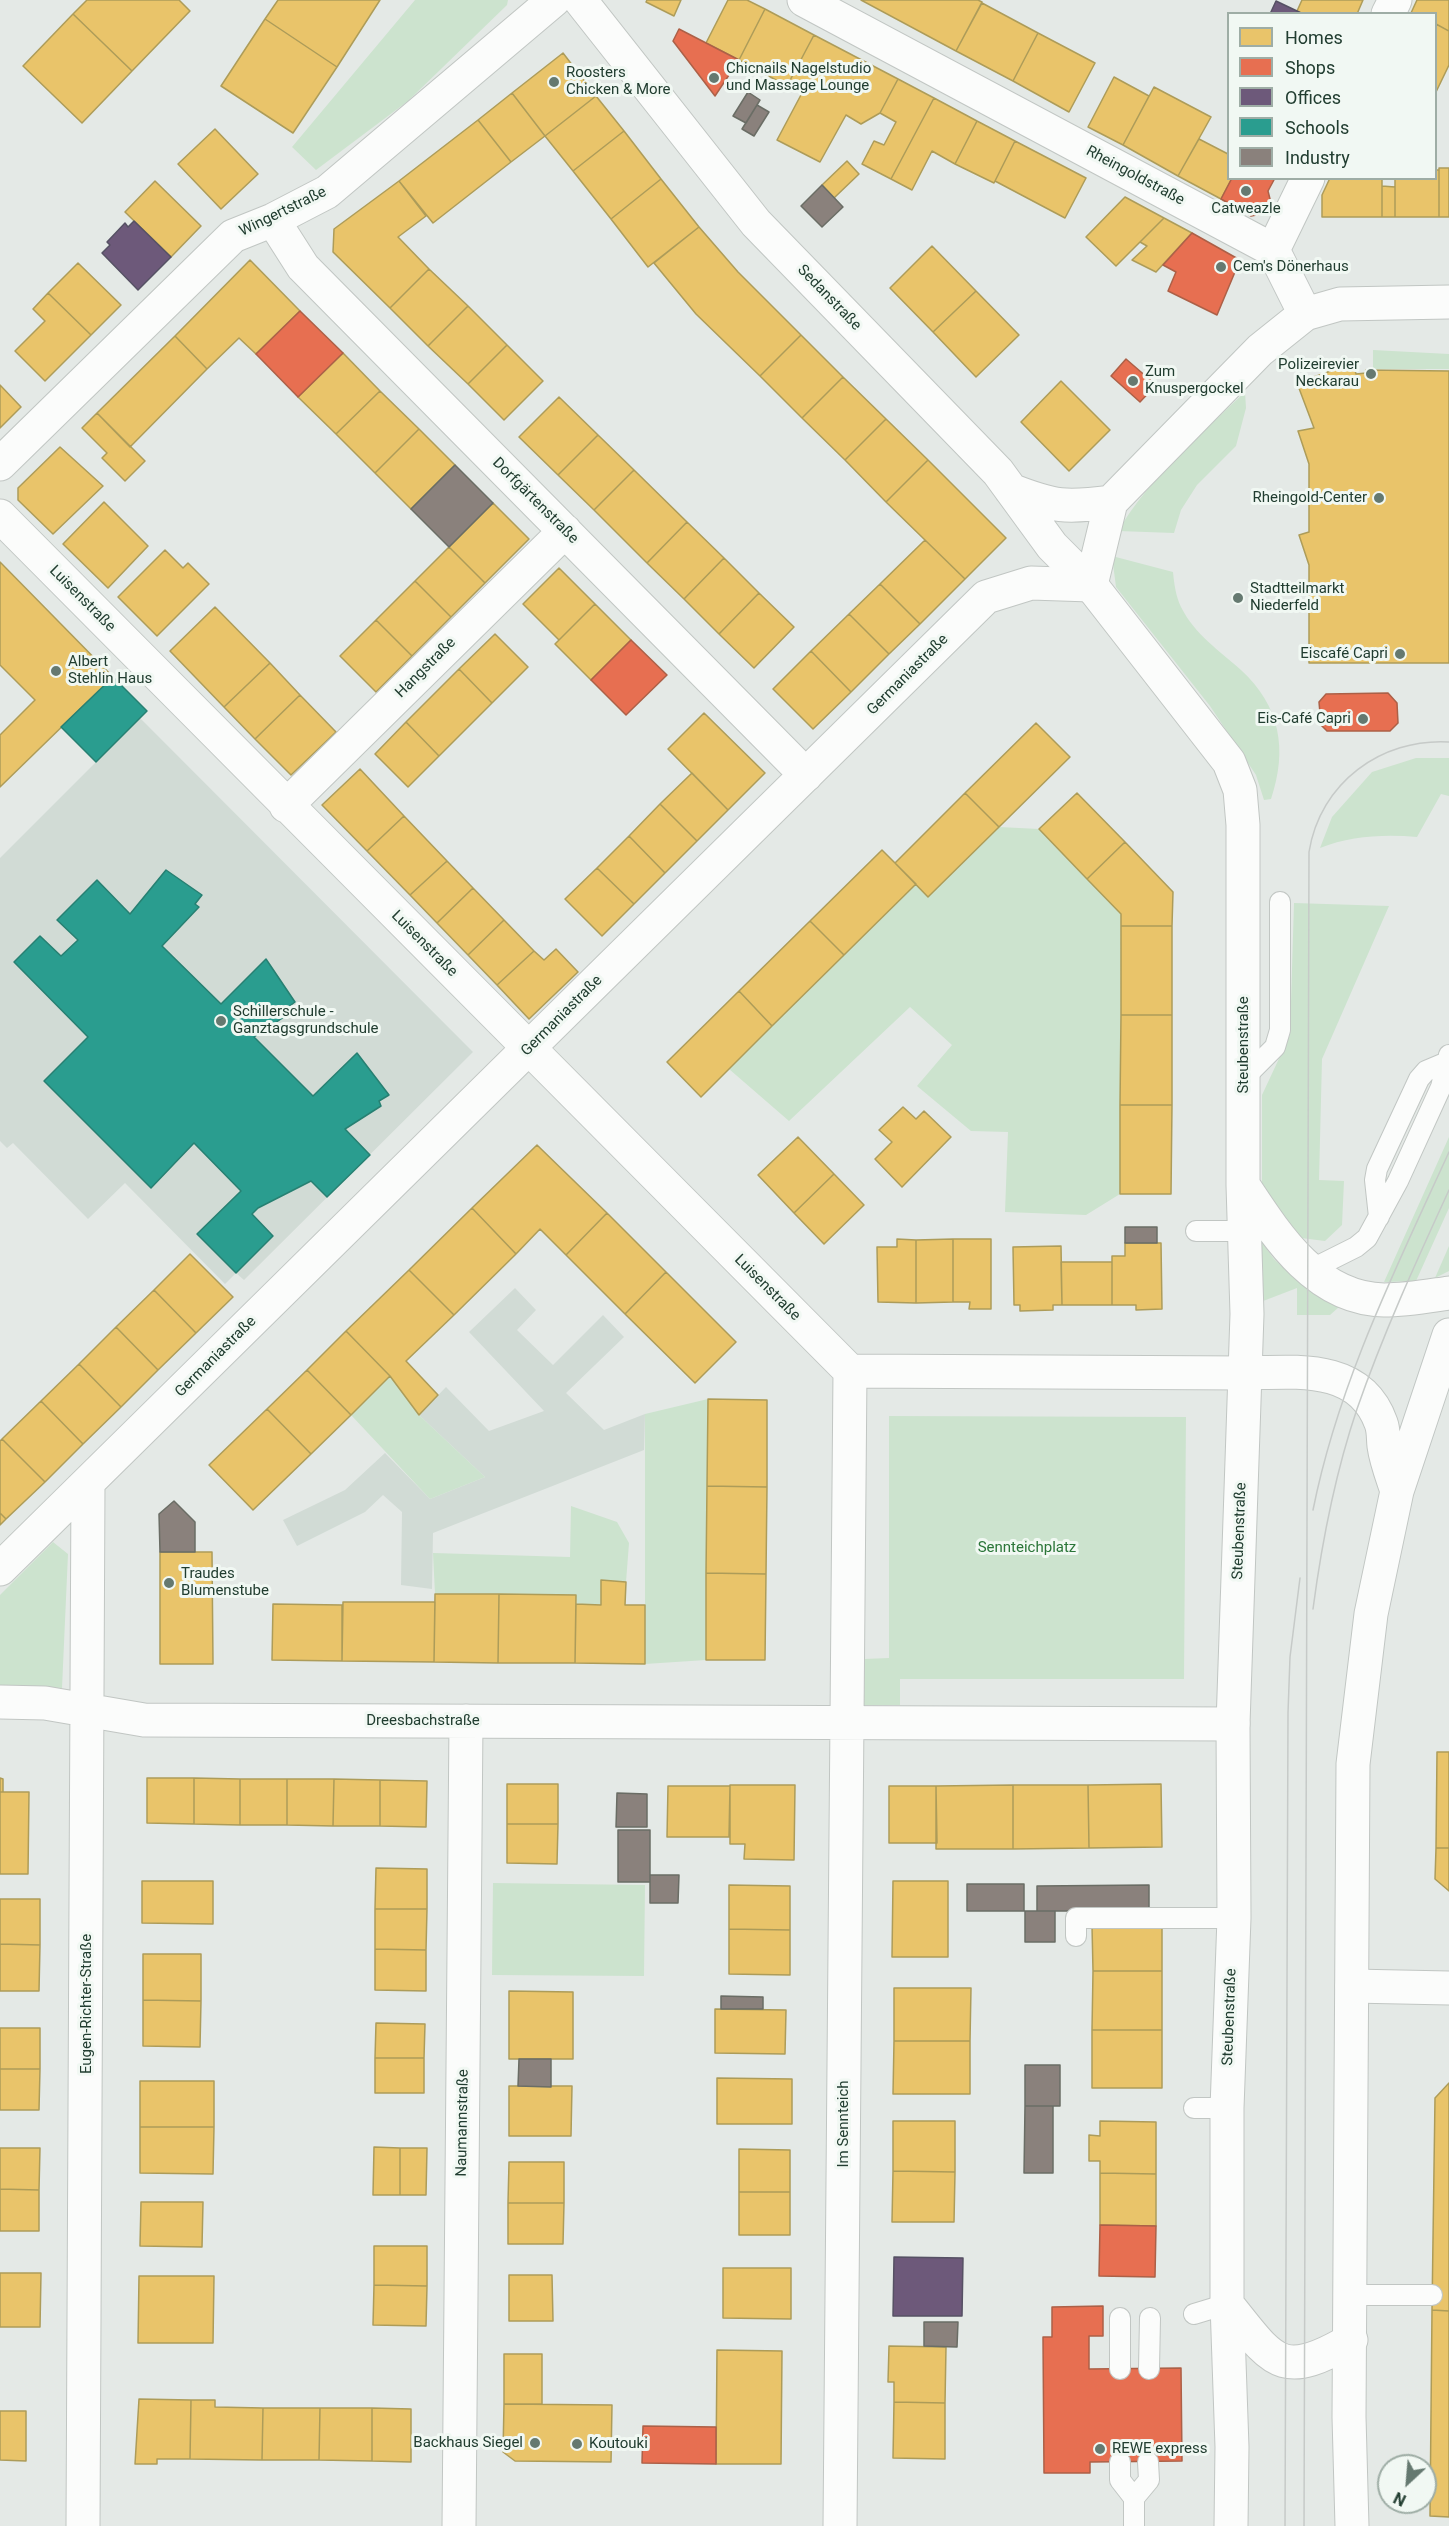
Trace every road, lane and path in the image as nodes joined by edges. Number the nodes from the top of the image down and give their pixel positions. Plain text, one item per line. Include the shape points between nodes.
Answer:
1 (554, 0) edge
2 (580, 0) edge
3 (821, 4) edge
4 (1307, 180) edge
5 (273, 220) junction
6 (1273, 250) junction
7 (1449, 302) edge
8 (1305, 314) junction
9 (0, 464) edge
10 (1011, 490) junction
11 (1111, 502) junction
12 (0, 516) edge
13 (565, 531) junction
14 (1091, 585) junction
15 (806, 775) junction
16 (286, 806) junction
17 (1280, 902) dead end
18 (528, 1049) junction
19 (1447, 1059) edge
20 (1244, 1078) junction
21 (1243, 1185) junction
22 (1196, 1231) dead end
23 (1244, 1231) junction
24 (1310, 1270) junction
25 (1449, 1293) edge
26 (1449, 1335) edge
27 (850, 1371) junction
28 (1246, 1373) junction
29 (88, 1483) junction
30 (1397, 1491) junction
31 (0, 1569) edge
32 (0, 1702) edge
33 (87, 1710) junction
34 (466, 1721) junction
35 (847, 1722) junction
36 (1233, 1724) junction
37 (1234, 1918) junction
38 (1076, 1936) dead end
39 (1352, 1986) junction
40 (1449, 1988) edge
41 (1194, 2108) dead end
42 (1227, 2108) junction
43 (1351, 2295) junction
44 (1432, 2295) dead end
45 (1227, 2304) junction
46 (1194, 2314) dead end
47 (1120, 2318) dead end
48 (1150, 2318) dead end
49 (1351, 2340) junction
50 (1120, 2369) dead end
51 (1149, 2369) dead end
52 (1120, 2462) dead end
53 (1149, 2462) dead end
54 (1134, 2498) junction
55 (83, 2526) edge
56 (459, 2526) edge
57 (840, 2526) edge
58 (1134, 2526) edge
59 (1231, 2526) edge
60 (1352, 2526) edge

1 - 5 street, Wingertstraße via 327,192
2 - 10 street, Sedanstraße via 756,223 998,472
3 - 6 street, Rheingoldstraße
4 - 6 street
5 - 9 street, Wingertstraße via 233,236
5 - 13 street, Dorfgärtenstraße via 303,267
6 - 8 street
7 - 8 street via 1340,304
8 - 11 street via 1260,350
10 - 11 street via 1047,505 1071,508
10 - 14 street, Sedanstraße via 1052,546
11 - 14 street
12 - 16 street, Luisenstraße
13 - 15 street, Dorfgärtenstraße
13 - 16 street, Hangstraße
14 - 15 street, Germaniastraße via 1031,583 986,597
14 - 20 street, Steubenstraße via 1221,750 1240,790
15 - 18 street, Germaniastraße
16 - 18 street, Luisenstraße
17 - 20 lane via 1280,1030 1275,1047
18 - 27 street, Luisenstraße
18 - 29 street, Germaniastraße
19 - 24 lane via 1441,1087 1367,1238
20 - 21 street, Steubenstraße
21 - 23 street, Steubenstraße
21 - 24 street via 1285,1247
22 - 23 lane
23 - 28 street, Steubenstraße
24 - 25 street via 1356,1295 1383,1300
26 - 30 street
27 - 28 street
27 - 35 street
28 - 30 street via 1314,1372 1341,1378 1356,1388 1381,1422
28 - 36 street, Steubenstraße
29 - 31 street, Germaniastraße
29 - 33 street, Eugen-Richter-Straße
30 - 39 street via 1371,1614 1353,1764
32 - 33 street, Dreesbachstraße via 45,1703
33 - 34 street, Dreesbachstraße via 144,1720
33 - 55 street, Eugen-Richter-Straße
34 - 35 street, Dreesbachstraße
34 - 56 street, Naumannstraße
35 - 36 street
35 - 57 street, Im Sennteich
36 - 37 street, Steubenstraße
37 - 38 lane via 1076,1918
37 - 42 street, Steubenstraße
39 - 40 street
39 - 43 street
41 - 42 lane
42 - 45 street, Steubenstraße
43 - 44 lane
43 - 49 street
45 - 46 lane
45 - 49 street via 1268,2352 1286,2363 1325,2355
45 - 59 street, Steubenstraße
47 - 50 lane
48 - 51 lane
49 - 60 street
52 - 54 lane via 1120,2480
53 - 54 lane via 1149,2480
54 - 58 lane

